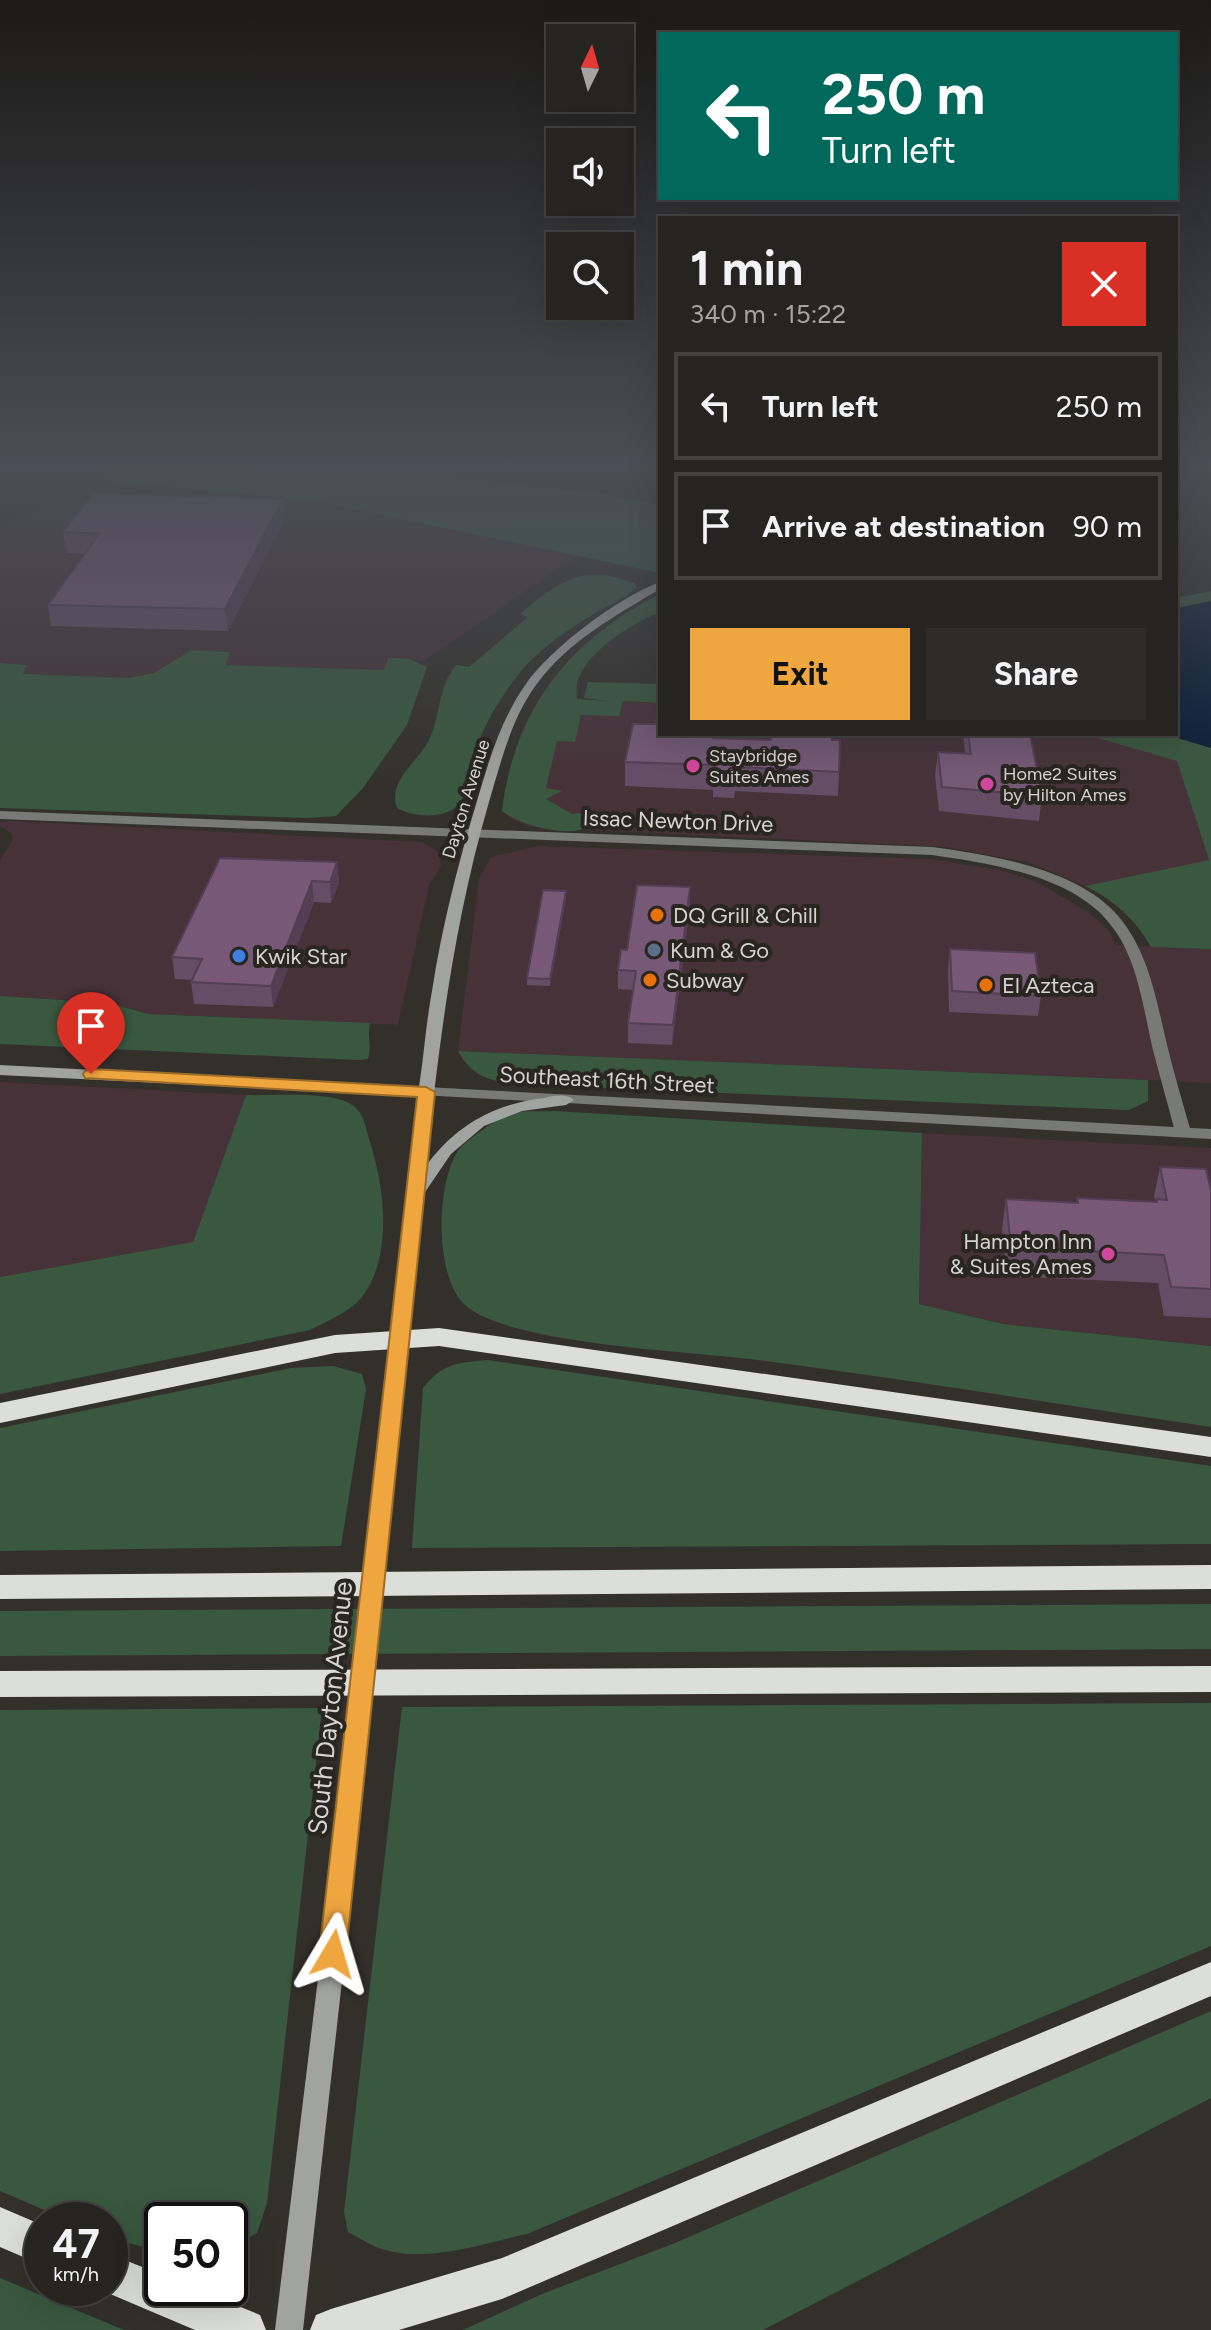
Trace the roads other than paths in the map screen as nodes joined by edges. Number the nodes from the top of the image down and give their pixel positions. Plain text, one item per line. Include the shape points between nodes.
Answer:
1 (658, 586) edge
2 (0, 815) edge
3 (473, 833) junction
4 (0, 1070) edge
5 (426, 1092) junction
6 (566, 1100) junction
7 (1183, 1132) junction
8 (1211, 1134) edge
9 (415, 1203) junction
10 (400, 1338) junction
11 (0, 1413) edge
12 (1211, 1447) edge
13 (1211, 1577) edge
14 (0, 1587) edge
15 (1211, 1679) edge
16 (0, 1684) edge
17 (1211, 1979) edge
18 (0, 2227) edge
19 (24, 2237) edge
20 (128, 2281) edge
21 (245, 2330) edge
22 (289, 2330) edge
23 (331, 2330) edge

1 - 3 main road, Dayton Avenue via 567,647 532,682 509,721
2 - 3 street, Issac Newton Drive
3 - 5 main road, Dayton Avenue via 440,981
3 - 7 street, Issac Newton Drive via 932,851 1037,874 1090,899 1124,934 1140,967
4 - 5 main road, Southeast 16th Street
5 - 6 street, Southeast 16th Street
5 - 9 main road, South Dayton Avenue
6 - 7 street, Southeast 16th Street
6 - 9 main road via 517,1106 478,1122 447,1146
7 - 8 street, Southeast 16th Street
9 - 10 main road, South Dayton Avenue
10 - 11 highway via 282,1353
10 - 12 highway via 439,1337
10 - 22 main road, South Dayton Avenue
13 - 14 highway
15 - 16 highway
17 - 23 highway via 502,2278
18 - 19 highway
20 - 21 highway

